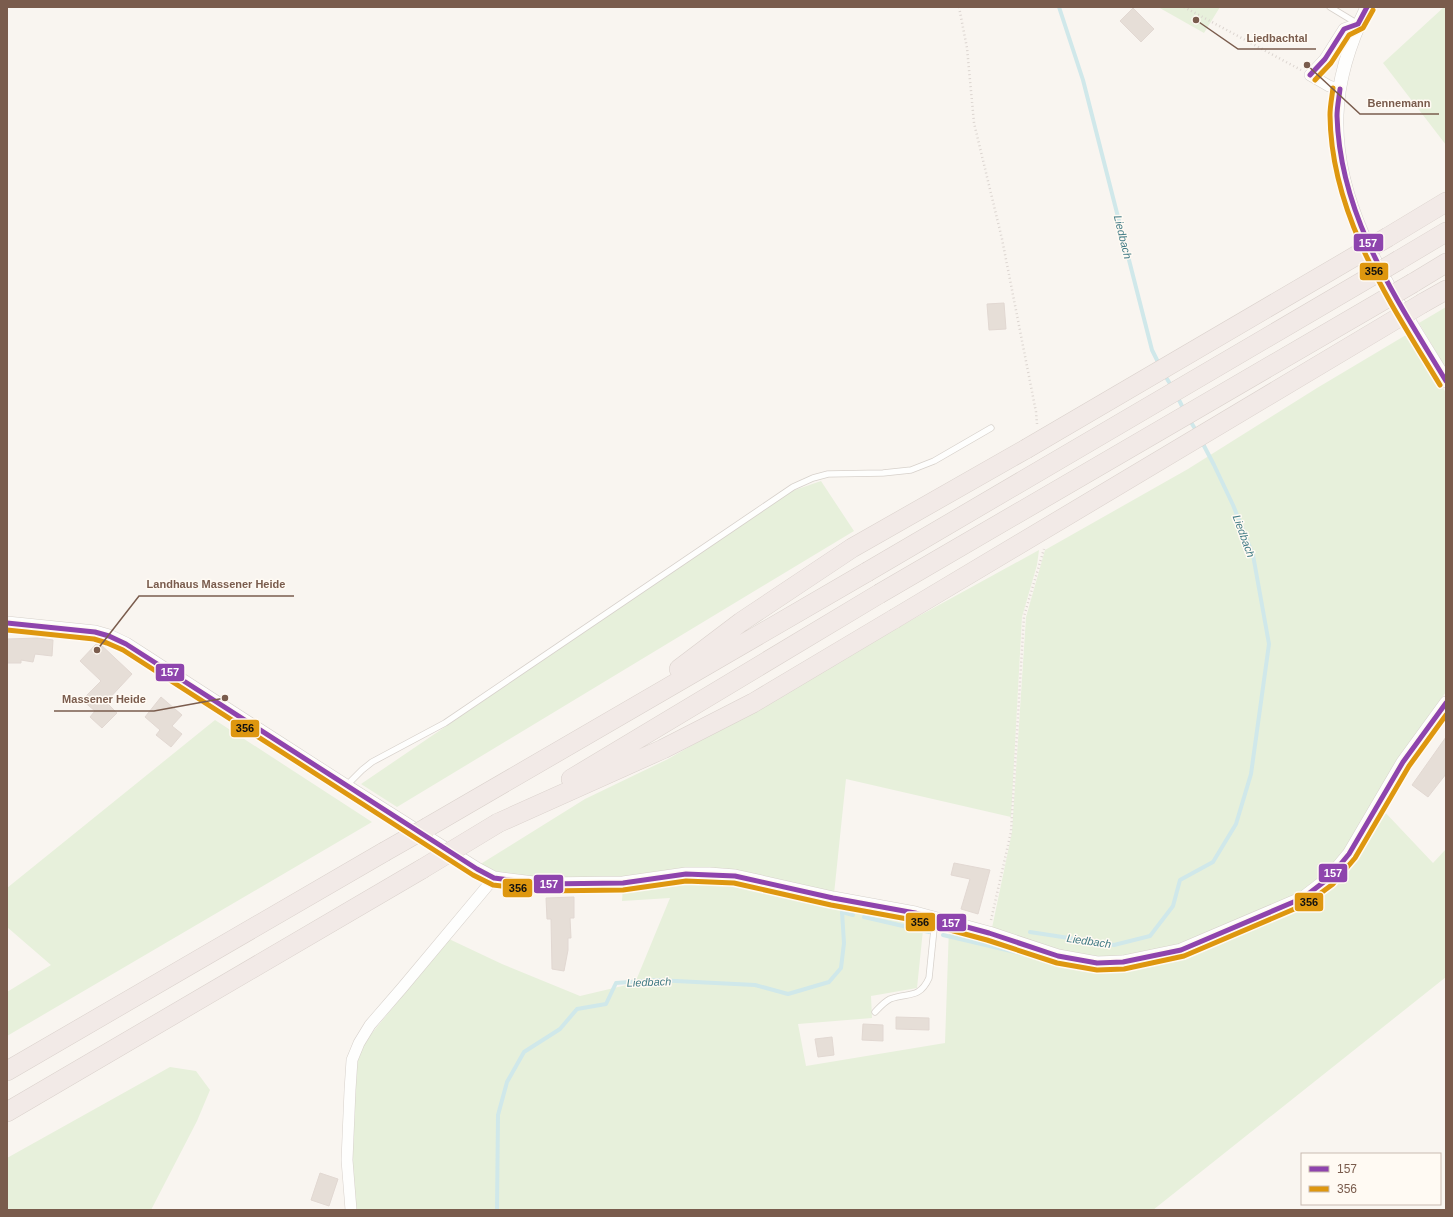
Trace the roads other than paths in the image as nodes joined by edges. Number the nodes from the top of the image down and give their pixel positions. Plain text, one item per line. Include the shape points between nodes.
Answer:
1 (1330, 7) edge
2 (1367, 7) edge
3 (1358, 24) junction
4 (1340, 89) junction
5 (1446, 202) edge
6 (1446, 232) edge
7 (1446, 263) edge
8 (1446, 290) edge
9 (1446, 381) edge
10 (991, 428) dead end
11 (7, 623) edge
12 (1446, 704) edge
13 (616, 717) junction
14 (346, 786) junction
15 (498, 823) junction
16 (494, 878) junction
17 (935, 918) junction
18 (875, 1012) dead end
19 (7, 1071) edge
20 (7, 1112) edge
21 (351, 1210) edge

1 - 3 lane
2 - 3 street
3 - 4 street
3 - 4 street via 1344,29 1325,59 1310,75
4 - 9 street via 1338,140 1342,170 1356,219 1385,280
5 - 13 highway, bridge via 1040,441 852,548 741,622
6 - 13 highway, bridge
7 - 15 highway, bridge via 879,594
8 - 15 highway, bridge via 753,703 663,749
10 - 14 lane via 934,461 911,470 828,474 793,487 445,724 372,762
11 - 14 street via 95,632 126,644
12 - 17 street via 1403,762 1349,854 1329,878 1303,898 1180,950 1123,962 1097,963 1058,956 988,932
13 - 19 highway, bridge
14 - 16 street
15 - 20 highway, bridge
16 - 17 street via 542,884 623,883 686,874 734,876
16 - 21 street via 370,1025 359,1043 352,1060 350,1090 347,1160
17 - 18 lane via 929,978 925,987 916,993 888,1000

